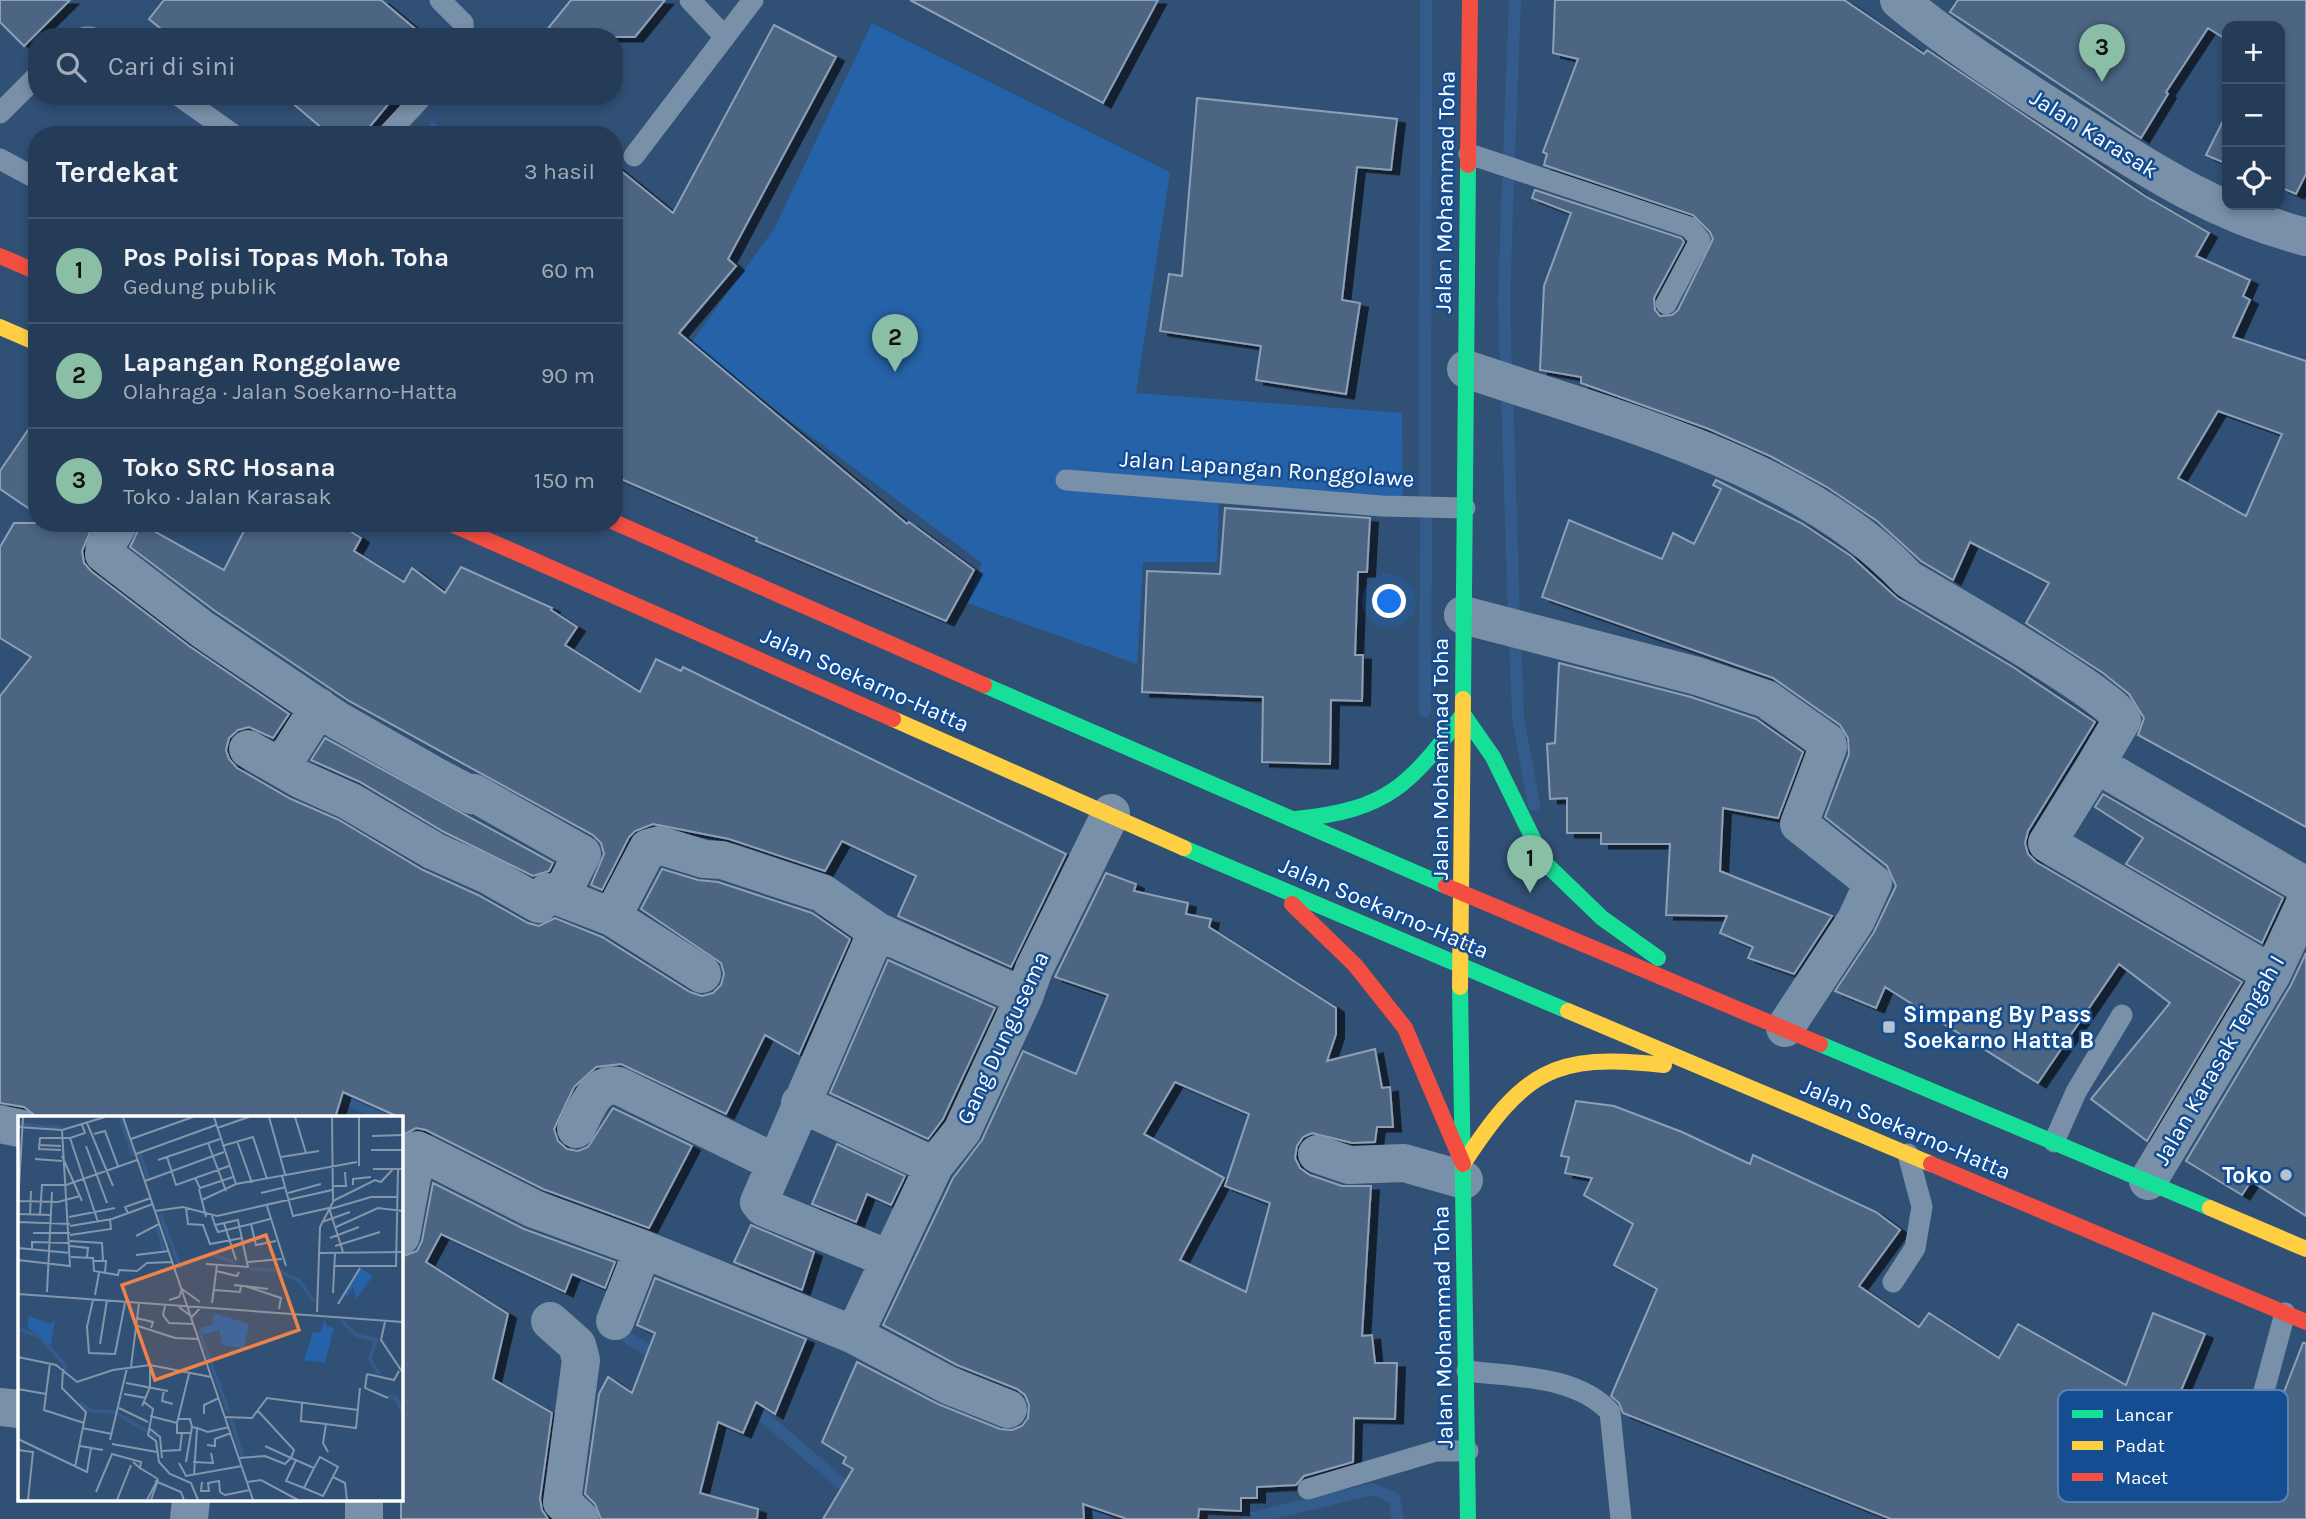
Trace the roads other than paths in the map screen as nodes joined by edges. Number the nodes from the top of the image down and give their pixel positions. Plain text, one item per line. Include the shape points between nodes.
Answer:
1 (440, 0) edge
2 (690, 0) edge
3 (752, 0) edge
4 (1471, 0) edge
5 (1899, 0) edge
6 (463, 28) edge
7 (725, 37) junction
8 (28, 85) edge
9 (191, 105) edge
10 (415, 105) edge
11 (0, 113) edge
12 (220, 126) edge
13 (395, 126) edge
14 (1469, 154) junction
15 (634, 156) dead end
16 (0, 159) edge
17 (28, 174) edge
18 (2304, 231) edge
19 (0, 256) edge
20 (28, 268) edge
21 (1666, 304) dead end
22 (0, 327) edge
23 (28, 339) edge
24 (1466, 369) junction
25 (1066, 480) dead end
26 (1465, 508) junction
27 (623, 526) edge
28 (114, 532) edge
29 (470, 532) edge
30 (1464, 615) junction
31 (318, 707) junction
32 (1463, 714) junction
33 (248, 749) dead end
34 (2096, 764) junction
35 (281, 767) junction
36 (1111, 813) junction
37 (1289, 820) junction
38 (2306, 886) edge
39 (1275, 887) junction
40 (1462, 891) junction
41 (560, 897) junction
42 (2306, 901) edge
43 (612, 917) junction
44 (877, 931) junction
45 (1460, 964) junction
46 (702, 974) dead end
47 (2272, 974) junction
48 (1024, 997) junction
49 (1726, 1005) junction
50 (2122, 1014) dead end
51 (1785, 1028) junction
52 (1712, 1072) junction
53 (800, 1103) junction
54 (0, 1124) edge
55 (18, 1128) edge
56 (576, 1129) dead end
57 (2054, 1142) junction
58 (1317, 1153) dead end
59 (1908, 1154) junction
60 (774, 1162) junction
61 (934, 1166) junction
62 (1464, 1172) junction
63 (2148, 1181) junction
64 (402, 1224) edge
65 (638, 1247) junction
66 (2306, 1248) edge
67 (889, 1259) junction
68 (1893, 1282) dead end
69 (2285, 1313) junction
70 (550, 1321) dead end
71 (615, 1321) dead end
72 (2306, 1322) edge
73 (854, 1335) junction
74 (1467, 1371) junction
75 (2264, 1390) edge
76 (0, 1407) edge
77 (18, 1409) edge
78 (1008, 1409) dead end
79 (1468, 1451) junction
80 (1308, 1489) dead end
81 (580, 1519) edge
82 (1468, 1519) edge
83 (1621, 1519) edge

1 - 6 lane
2 - 7 lane
3 - 7 lane
4 - 14 main road, Jalan Mohammad Toha
5 - 18 street, Jalan Karasak via 1947,40 2182,190 2233,215
7 - 15 lane
8 - 11 lane
9 - 12 lane
10 - 13 lane
14 - 21 lane via 1689,227 1700,240
14 - 24 main road, Jalan Mohammad Toha
16 - 17 lane
19 - 20 main road
22 - 23 main road
24 - 26 main road, Jalan Mohammad Toha
24 - 34 street via 1698,448 1805,499 1887,555 1908,579 2092,692 2120,714 2122,720
25 - 26 lane, Jalan Lapangan Ronggolawe via 1382,506
26 - 30 main road, Jalan Mohammad Toha
27 - 37 main road, Jalan Soekarno-Hatta
28 - 31 street via 105,547 107,557 202,629
29 - 36 main road, Jalan Soekarno-Hatta
30 - 32 main road, Jalan Mohammad Toha
30 - 51 street via 1697,676 1766,699 1827,743 1799,824 1873,883 1856,919
31 - 35 street
31 - 41 street via 582,854
32 - 37 main road via 1421,769 1381,802 1334,817
32 - 40 main road, Jalan Mohammad Toha
32 - 49 main road via 1493,757 1545,863 1602,918
33 - 35 street
34 - 38 street
34 - 47 street via 2047,843
35 - 41 street via 539,904 547,892
36 - 39 main road, Jalan Soekarno-Hatta
36 - 48 street, Gang Dungusema
37 - 40 main road, Jalan Soekarno-Hatta
39 - 45 main road, Jalan Soekarno-Hatta
39 - 62 main road via 1355,965 1399,1020 1441,1107
40 - 45 main road, Jalan Mohammad Toha
40 - 49 main road, Jalan Soekarno-Hatta
41 - 43 street
42 - 47 street, Jalan Karasak Tengah I
43 - 44 street via 648,848 659,845 822,893
43 - 46 street
44 - 48 street
44 - 53 street
45 - 52 main road, Jalan Soekarno-Hatta
45 - 62 main road, Jalan Mohammad Toha
47 - 63 street, Jalan Karasak Tengah I
48 - 61 street, Gang Dungusema via 962,1131
49 - 51 main road, Jalan Soekarno-Hatta
50 - 57 lane via 2076,1092
51 - 57 main road, Jalan Soekarno-Hatta
52 - 59 main road, Jalan Soekarno-Hatta
52 - 62 main road via 1623,1058 1580,1059 1557,1066 1508,1102 1483,1131
53 - 60 street
53 - 61 street
54 - 55 street
56 - 60 street via 599,1087 607,1083
57 - 63 main road, Jalan Soekarno-Hatta
58 - 62 street via 1349,1165 1404,1163
59 - 68 lane via 1922,1207 1915,1248
59 - 69 main road, Jalan Soekarno-Hatta
60 - 67 street via 760,1204
61 - 67 street, Gang Dungusema
62 - 74 main road, Jalan Mohammad Toha
63 - 66 main road, Jalan Soekarno-Hatta
64 - 65 street via 417,1150 534,1209
65 - 71 street
65 - 73 street
67 - 73 street, Gang Dungusema
69 - 72 main road, Jalan Soekarno-Hatta
69 - 75 lane
70 - 81 street via 577,1345 582,1360 562,1502
73 - 78 street via 948,1385
74 - 79 main road, Jalan Mohammad Toha
74 - 83 lane via 1578,1387 1599,1400 1610,1412
76 - 77 street
79 - 80 lane via 1436,1451
79 - 82 main road, Jalan Mohammad Toha

